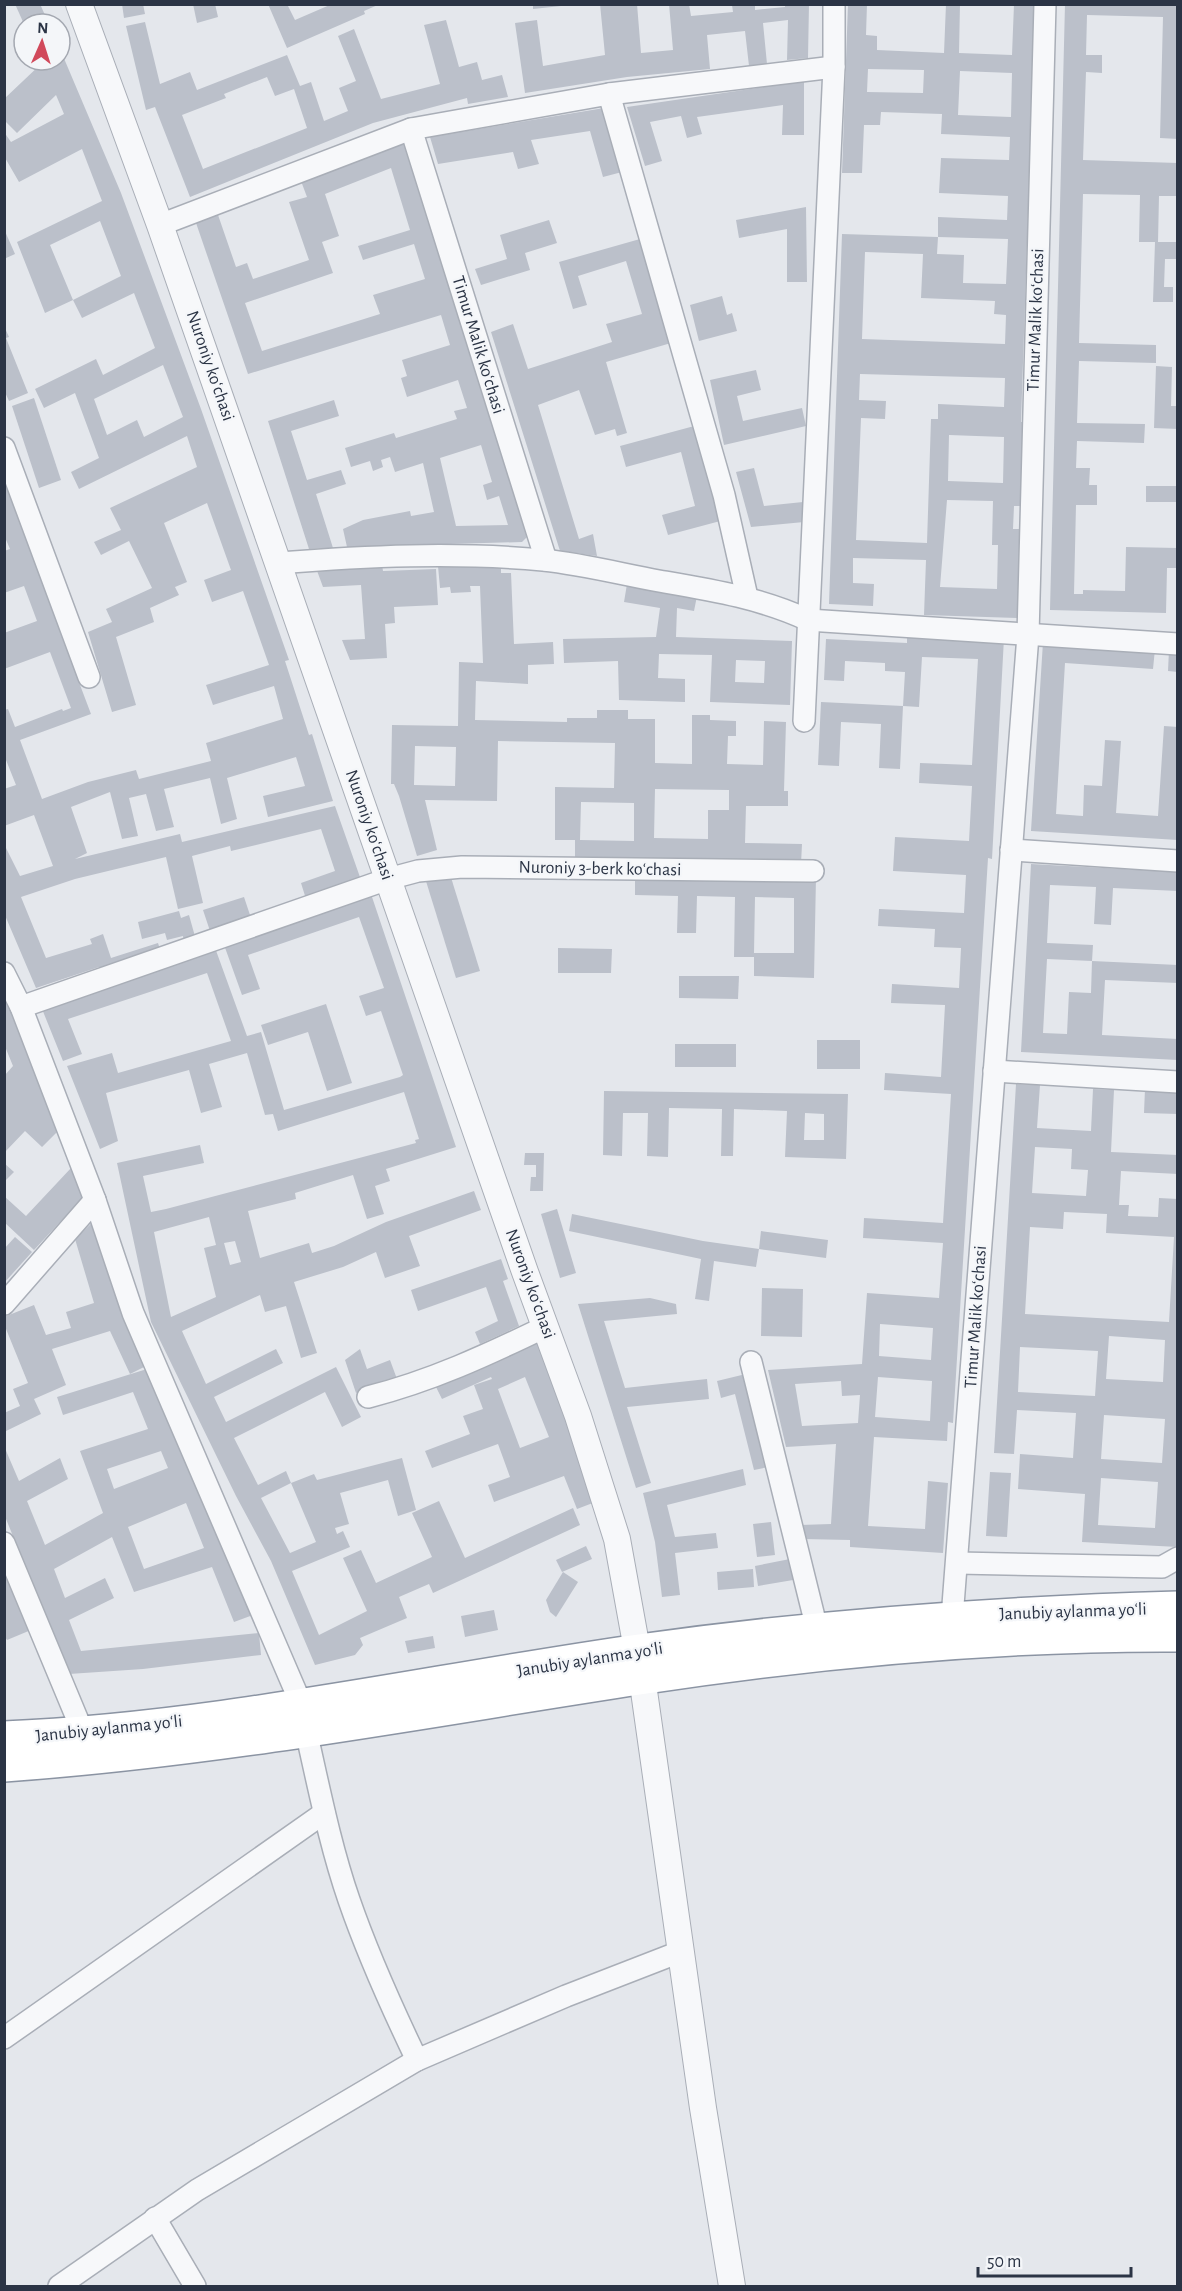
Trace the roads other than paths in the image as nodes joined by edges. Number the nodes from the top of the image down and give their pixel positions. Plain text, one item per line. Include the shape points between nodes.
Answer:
1 (79, 4) edge
2 (834, 4) edge
3 (1045, 4) edge
4 (834, 67) junction
5 (609, 94) junction
6 (411, 129) junction
7 (160, 225) junction
8 (4, 448) edge
9 (546, 560) junction
10 (279, 563) junction
11 (747, 597) junction
12 (808, 620) junction
13 (1028, 635) junction
14 (1178, 644) edge
15 (89, 677) dead end
16 (804, 721) dead end
17 (1011, 850) junction
18 (1178, 861) edge
19 (813, 871) dead end
20 (388, 879) junction
21 (4, 973) edge
22 (21, 1007) junction
23 (994, 1071) junction
24 (1178, 1082) edge
25 (95, 1200) junction
26 (4, 1304) edge
27 (545, 1327) junction
28 (751, 1362) dead end
29 (368, 1397) dead end
30 (4, 1543) edge
31 (1178, 1558) edge
32 (958, 1563) junction
33 (1178, 1608) edge
34 (952, 1618) junction
35 (817, 1629) junction
36 (1178, 1635) edge
37 (640, 1664) junction
38 (304, 1719) junction
39 (84, 1735) junction
40 (4, 1738) edge
41 (4, 1765) edge
42 (324, 1813) junction
43 (682, 1951) junction
44 (4, 2038) edge
45 (417, 2061) junction
46 (156, 2218) junction
47 (60, 2286) edge
48 (195, 2286) edge
49 (732, 2286) edge

1 - 7 street, Nuroniy koʻchasi
2 - 4 street
3 - 13 street, Timur Malik koʻchasi
4 - 5 street
4 - 12 street
5 - 6 street
5 - 11 street via 724,495
6 - 7 street
6 - 9 street, Timur Malik koʻchasi
7 - 10 street, Nuroniy koʻchasi
8 - 15 street
9 - 10 street via 430,556
9 - 11 street
10 - 20 street, Nuroniy koʻchasi
11 - 12 street
12 - 13 street
12 - 16 street
13 - 14 street
13 - 17 street, Timur Malik koʻchasi
17 - 18 street
17 - 23 street, Timur Malik koʻchasi
19 - 20 street, Nuroniy 3-berk koʻchasi via 462,867 418,871
20 - 22 street, Nuroniy 3-berk koʻchasi
20 - 27 street, Nuroniy koʻchasi
21 - 22 street
22 - 25 street
23 - 24 street
23 - 32 street, Timur Malik koʻchasi
25 - 26 street
25 - 38 street via 133,1313
27 - 29 street via 451,1371
27 - 37 street, Nuroniy koʻchasi via 618,1539
28 - 35 street
30 - 39 street
31 - 32 street via 1162,1567
32 - 34 street, Timur Malik koʻchasi
33 - 34 highway, Janubiy aylanma yoʻli
34 - 35 highway, Janubiy aylanma yoʻli
35 - 37 highway, Janubiy aylanma yoʻli
36 - 37 highway, Janubiy aylanma yoʻli via 955,1642 819,1655
37 - 38 highway, Janubiy aylanma yoʻli
37 - 43 street, Nuroniy koʻchasi
38 - 39 highway, Janubiy aylanma yoʻli
38 - 41 highway, Janubiy aylanma yoʻli via 161,1751
38 - 42 street
39 - 40 highway, Janubiy aylanma yoʻli
42 - 44 street
42 - 45 street via 348,1898 374,1968
43 - 45 street
43 - 49 street, Nuroniy koʻchasi
45 - 46 street
46 - 47 street
46 - 48 street

